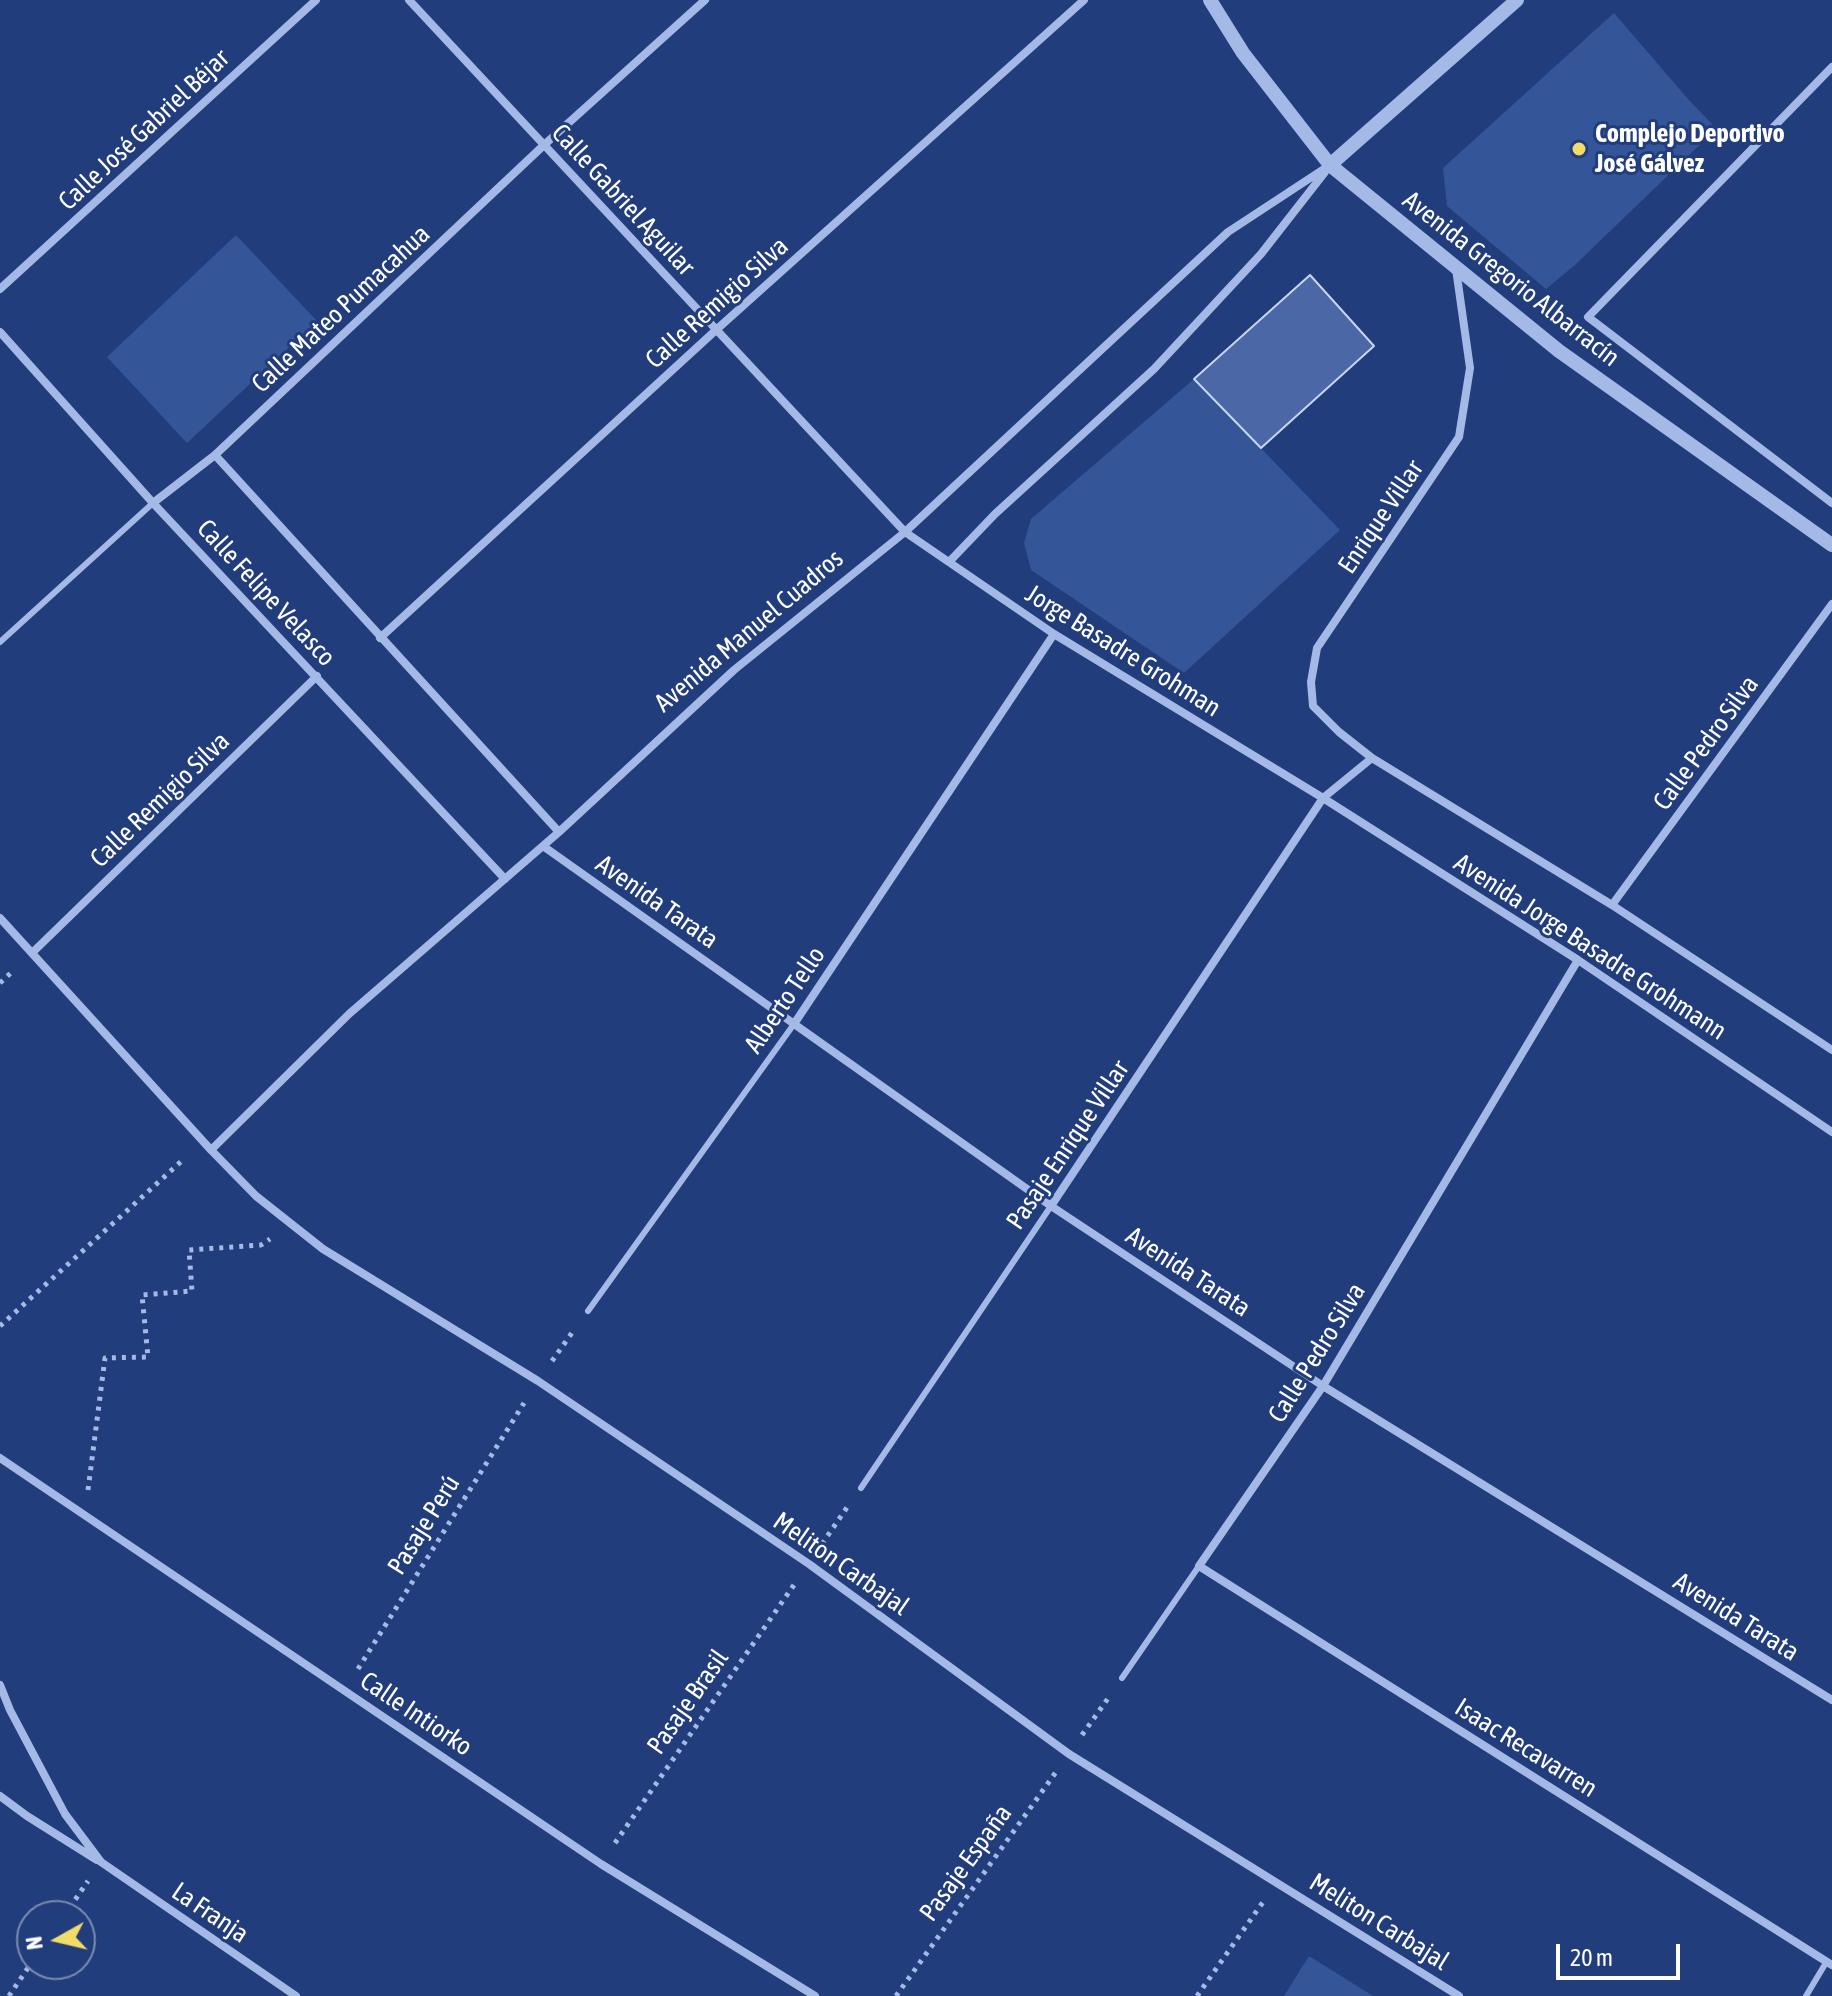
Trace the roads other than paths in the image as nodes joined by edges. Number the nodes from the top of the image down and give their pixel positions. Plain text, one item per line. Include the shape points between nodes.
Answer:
1 (316, 0) edge
2 (409, 0) edge
3 (705, 0) edge
4 (1084, 0) edge
5 (1210, 0) edge
6 (1513, 3) edge
7 (1832, 67) edge
8 (544, 145) junction
9 (1330, 165) junction
10 (1455, 267) junction
11 (0, 289) edge
12 (716, 330) junction
13 (0, 332) edge
14 (215, 455) junction
15 (153, 503) junction
16 (1832, 503) edge
17 (905, 532) junction
18 (1832, 545) edge
19 (949, 562) junction
20 (1832, 604) edge
21 (1054, 634) junction
22 (380, 638) junction
23 (0, 642) edge
24 (317, 676) junction
25 (1372, 758) junction
26 (1323, 798) junction
27 (559, 832) junction
28 (543, 846) junction
29 (505, 879) junction
30 (1612, 905) junction
31 (0, 918) edge
32 (32, 953) junction
33 (1578, 960) junction
34 (794, 1024) junction
35 (1832, 1050) edge
36 (1832, 1132) edge
37 (211, 1150) junction
38 (1051, 1206) junction
39 (588, 1311) road end
40 (1323, 1386) junction
41 (0, 1458) edge
42 (861, 1488) road end
43 (1199, 1566) junction
44 (1122, 1678) road end
45 (0, 1685) edge
46 (1832, 1700) edge
47 (0, 1796) edge
48 (101, 1862) junction
49 (1830, 1960) edge
50 (296, 1996) edge
51 (815, 1996) edge
52 (1459, 1996) edge
53 (1806, 1996) edge

1 - 11 street, Calle José Gabriel Béjar
2 - 8 street, Calle Gabriel Aguilar
3 - 8 street, Calle Mateo Pumacahua
4 - 12 street, Calle Remigio Silva
5 - 9 street, Avenida Gregorio Albarracín via 1243,53
6 - 9 street, Avenida Manuel Cuadros
7 - 16 street via 1588,317
8 - 12 street, Calle Gabriel Aguilar
8 - 14 street, Calle Mateo Pumacahua
9 - 10 street, Avenida Gregorio Albarracín
9 - 17 street, Avenida Manuel Cuadros via 1228,232
9 - 19 street, Avenida Manuel Cuadros via 1261,254 1154,369
10 - 18 street, Avenida Gregorio Albarracín via 1559,351
10 - 25 street, Enrique Villar via 1470,368 1459,437 1317,648 1311,682 1313,706
12 - 17 street, Calle Gabriel Aguilar
12 - 22 street, Calle Remigio Silva
13 - 15 street, Calle Felipe Velasco
14 - 15 street, Calle Mateo Pumacahua
14 - 22 street, Calle Felipe Velasco
15 - 23 lane, Calle Mateo Pumacahua
15 - 24 street, Calle Felipe Velasco
17 - 19 street, Jorge Basadre Grohman
17 - 27 street, Avenida Manuel Cuadros via 734,670
19 - 21 street, Jorge Basadre Grohman
20 - 30 street, Calle Pedro Silva
21 - 26 street, Jorge Basadre Grohman
21 - 34 street, Alberto Tello
22 - 27 street, Calle Felipe Velasco
24 - 29 street, Calle Felipe Velasco
24 - 32 street, Calle Remigio Silva
25 - 26 street, Pasaje Enrique Villar
25 - 30 street, Avenida Jorge Basadre Grohmann
26 - 33 street, Avenida Jorge Basadre Grohmann
26 - 38 street, Pasaje Enrique Villar
27 - 28 street, Avenida Manuel Cuadros
28 - 29 street, Avenida Manuel Cuadros
28 - 34 street, Avenida Tarata
29 - 37 street, Avenida Manuel Cuadros via 349,1014
30 - 35 street, Avenida Jorge Basadre Grohmann
31 - 32 street, Meliton Carbajal
32 - 37 street, Meliton Carbajal
33 - 36 street, Avenida Jorge Basadre Grohmann
33 - 40 street, Calle Pedro Silva
34 - 38 street, Avenida Tarata
34 - 39 lane, Alberto Tello
37 - 52 street, Meliton Carbajal via 256,1196 323,1249 538,1381 809,1564 1069,1754
38 - 40 street, Avenida Tarata
38 - 42 lane, Pasaje Enrique Villar
40 - 43 street, Calle Pedro Silva
40 - 46 street, Avenida Tarata
41 - 51 street, Calle Intiorko via 601,1864
43 - 44 lane, Calle Pedro Silva
43 - 49 street, Isaac Recavarren
45 - 48 street, La Franja via 65,1814
47 - 48 street, La Franja
48 - 50 street, La Franja
49 - 53 lane

